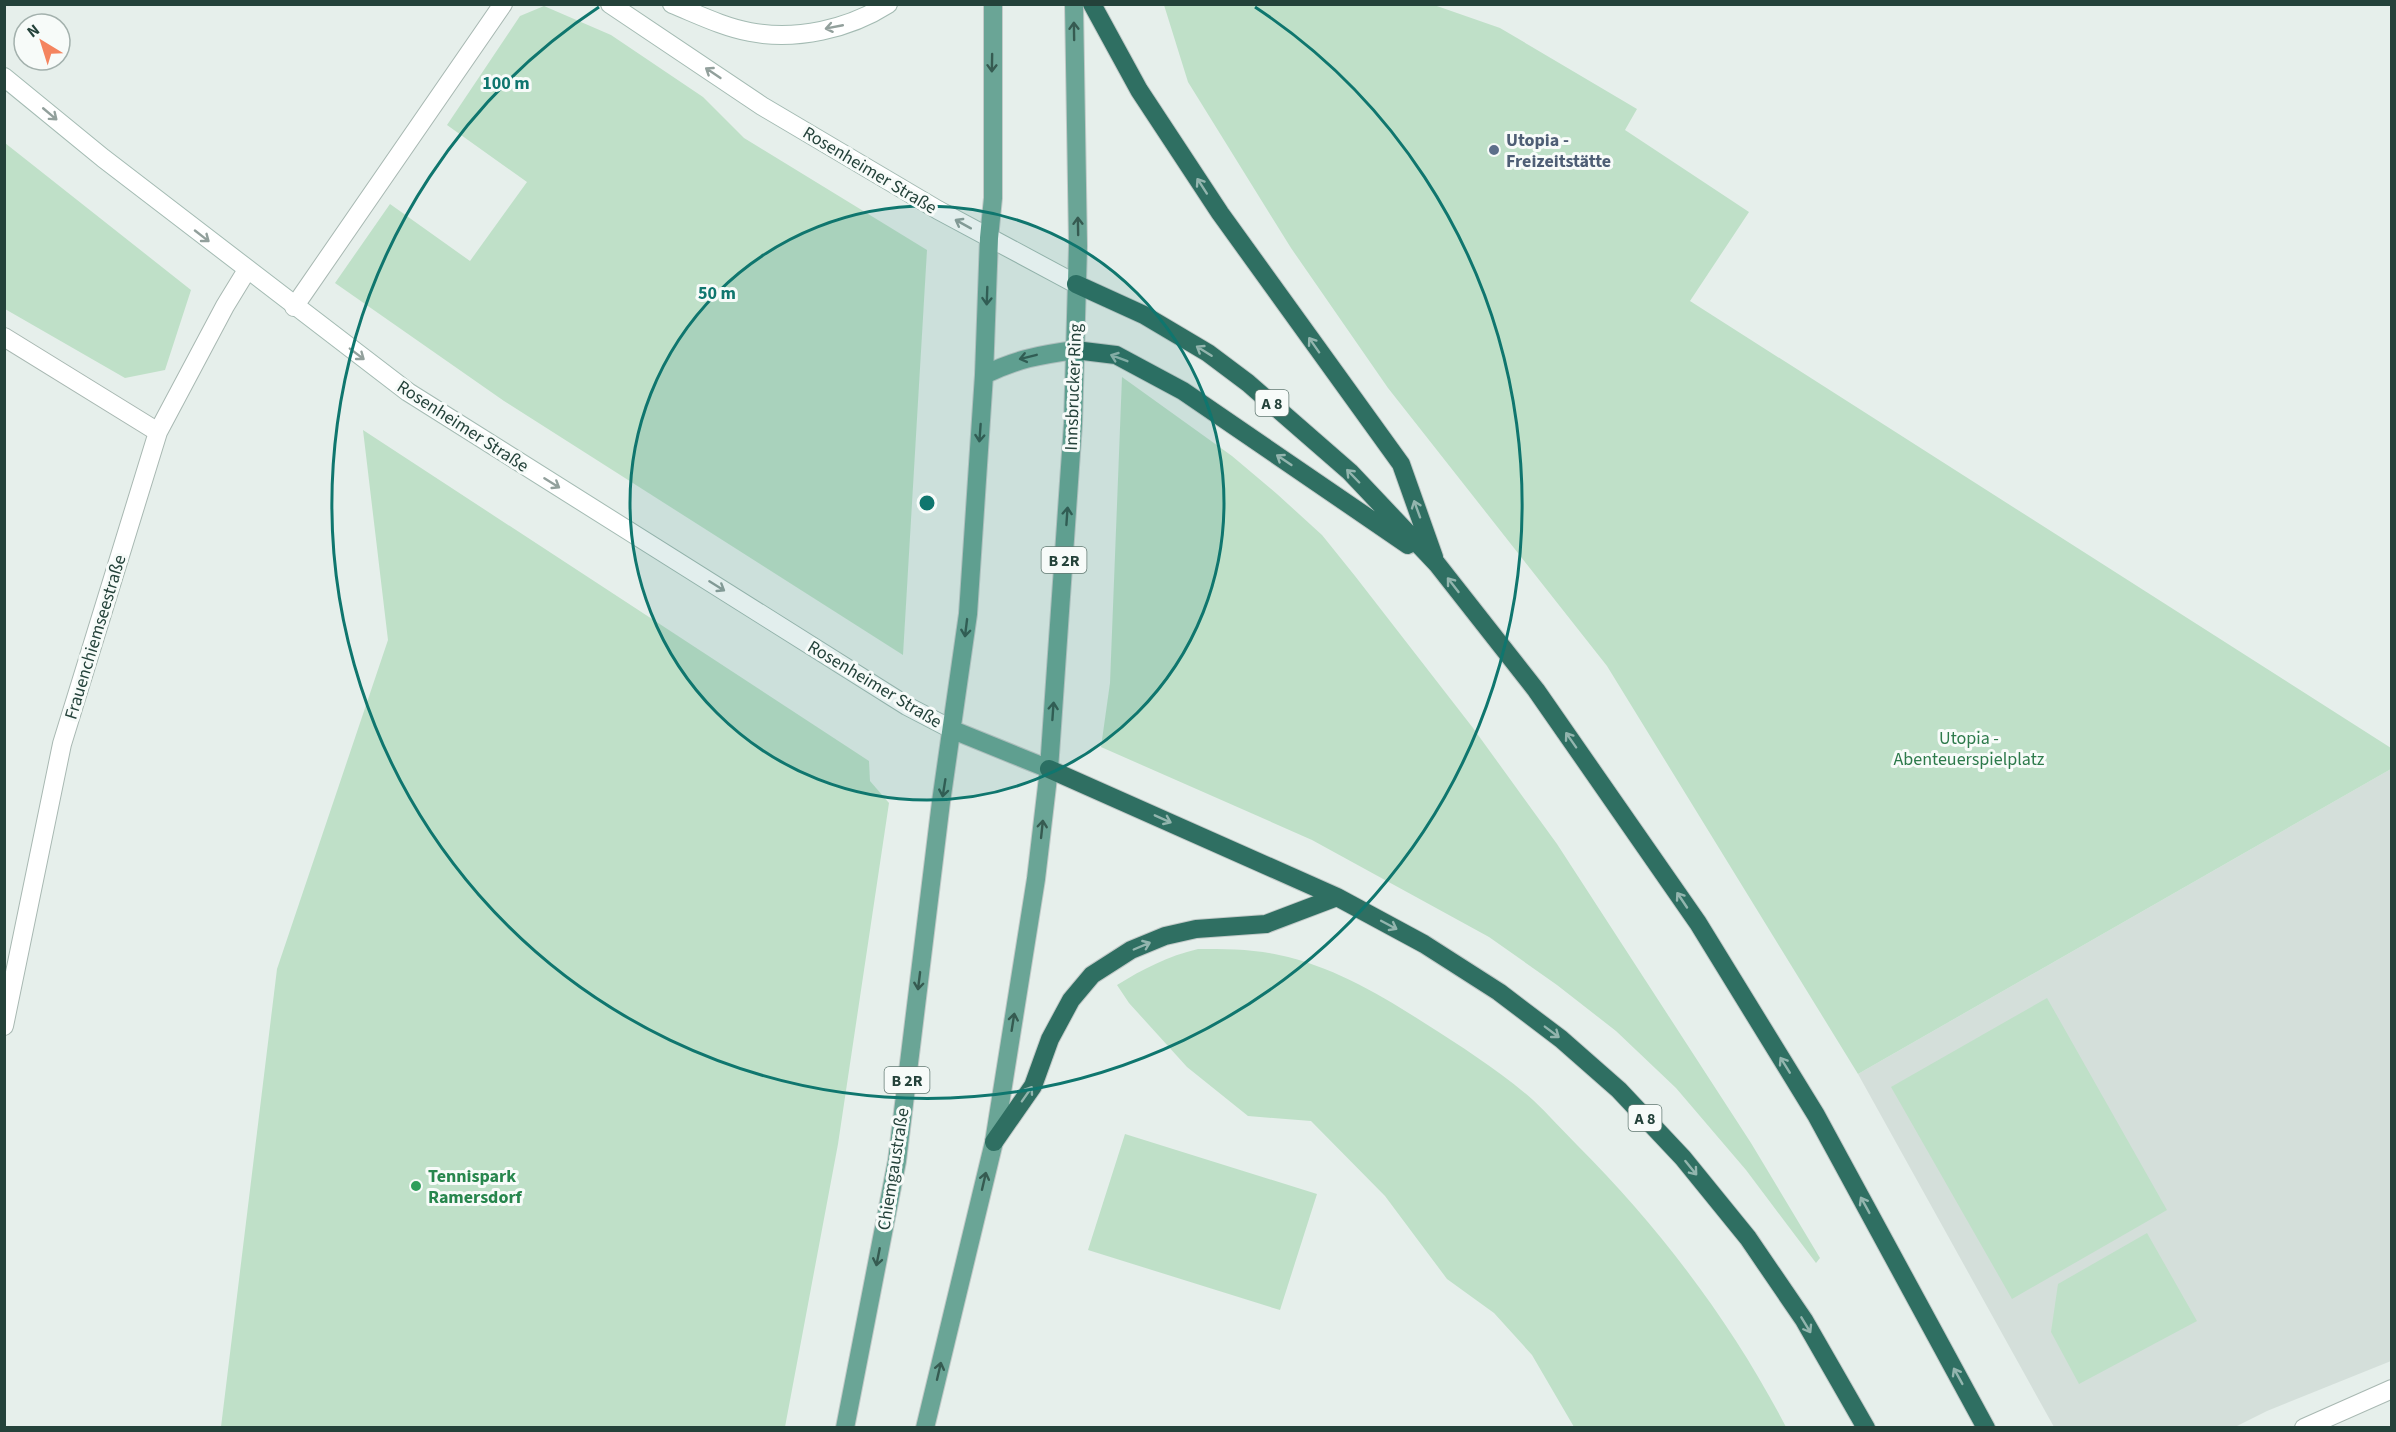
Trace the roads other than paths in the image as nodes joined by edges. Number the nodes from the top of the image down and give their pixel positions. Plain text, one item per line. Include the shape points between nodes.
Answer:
1 (503, 4) edge
2 (610, 4) edge
3 (672, 4) edge
4 (888, 4) edge
5 (993, 4) edge
6 (1074, 4) edge
7 (1092, 4) edge
8 (4, 77) edge
9 (989, 238) junction
10 (247, 270) junction
11 (1076, 284) junction
12 (294, 307) junction
13 (4, 337) edge
14 (1075, 350) junction
15 (984, 375) junction
16 (158, 432) junction
17 (1437, 564) junction
18 (953, 730) junction
19 (1049, 769) junction
20 (1337, 897) junction
21 (4, 1026) edge
22 (994, 1142) junction
23 (2391, 1389) edge
24 (845, 1428) edge
25 (925, 1428) edge
26 (1866, 1428) edge
27 (1986, 1428) edge
28 (2304, 1428) edge

1 - 12 main road
9 -> 2 main road, Rosenheimer Straße via 762,106
4 -> 3 main road via 847,25 801,34 752,33
5 -> 9 main road, B 2R via 993,198
11 -> 6 main road, Innsbrucker Ring / B 2R
17 -> 7 highway via 1401,464 1220,213 1139,90
8 -> 10 main road, Rosenheimer Straße
9 - 11 main road, Rosenheimer Straße
9 -> 15 main road, B 2R
10 - 12 main road, Rosenheimer Straße
10 - 16 main road, Frauenchiemseestraße
11 - 14 main road, Innsbrucker Ring / B 2R
17 -> 11 highway, A 8 via 1350,472 1248,382 1144,315
12 -> 18 main road, Rosenheimer Straße via 408,392 898,700
13 - 16 main road
14 -> 15 main road via 1040,354
17 -> 14 highway via 1184,391 1116,355
19 -> 14 main road, Innsbrucker Ring / B 2R
15 -> 18 main road, B 2R via 968,614
16 - 21 main road, Frauenchiemseestraße via 62,744
27 -> 17 highway, A 8 via 1816,1115 1698,923 1536,690
18 - 19 main road
18 -> 24 main road, Chiemgaustraße / B 2R via 897,1161
19 -> 20 highway, A 8
22 -> 19 main road, B 2R via 1036,879
22 -> 20 highway via 1033,1086 1050,1039 1071,1000 1092,975 1131,950 1166,936 1196,929 1266,924
20 -> 26 highway, A 8 via 1424,944 1498,992 1561,1039 1619,1090 1683,1158 1748,1238 1804,1320
25 -> 22 main road, B 2R
23 - 28 main road

